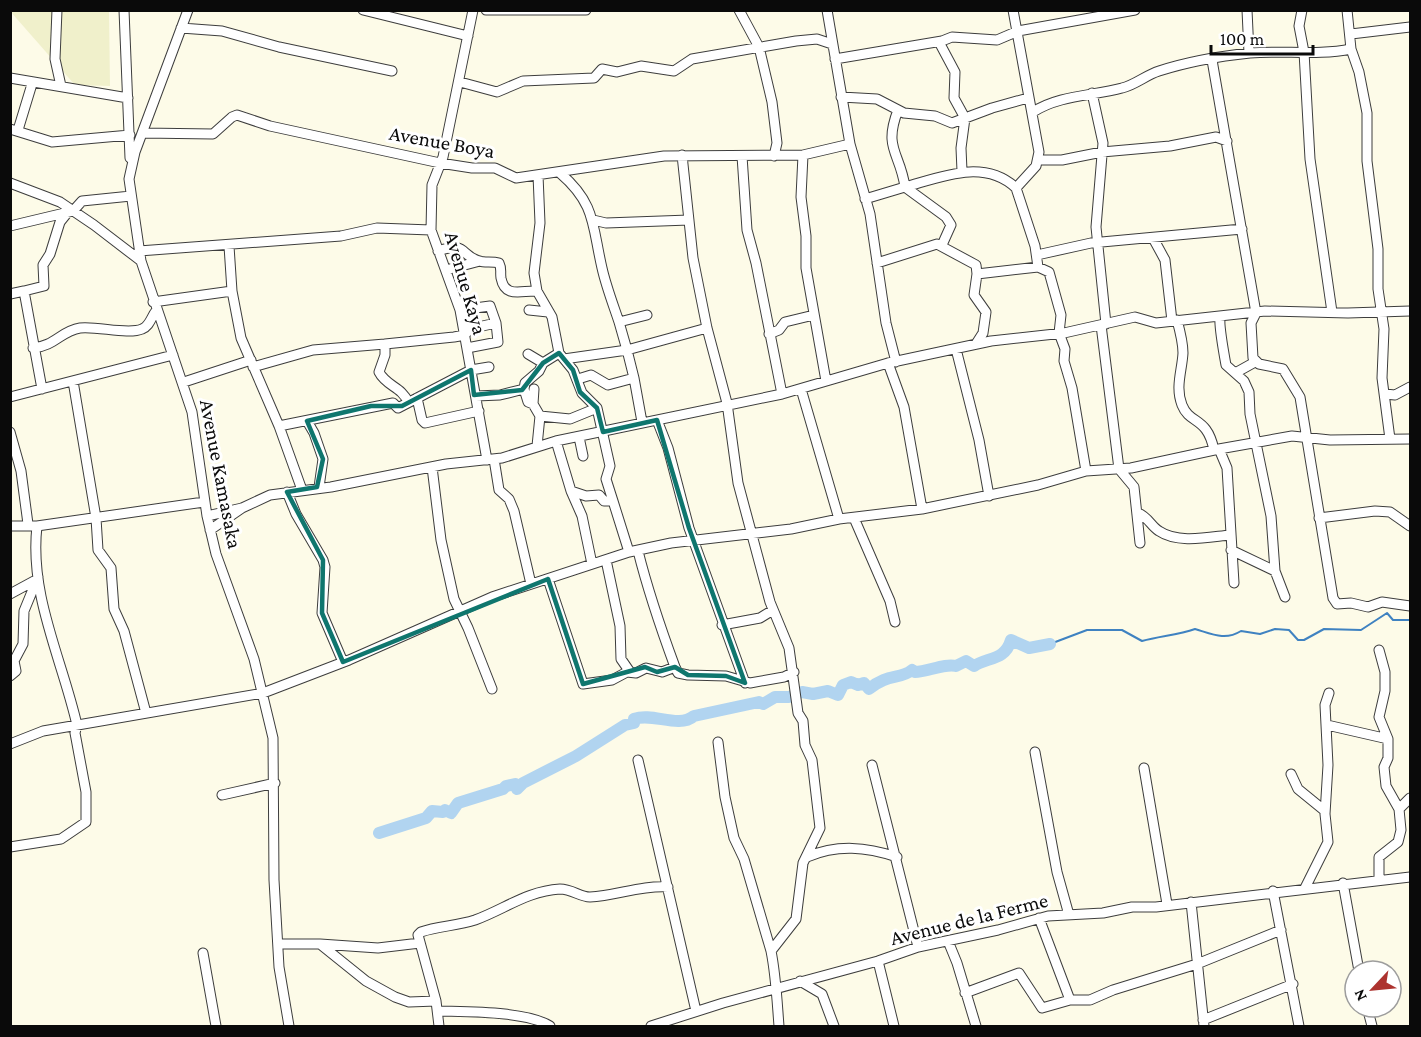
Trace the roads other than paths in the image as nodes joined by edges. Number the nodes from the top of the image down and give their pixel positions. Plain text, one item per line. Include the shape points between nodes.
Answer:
1 (57, 10) edge
2 (124, 10) edge
3 (188, 10) edge
4 (363, 10) edge
5 (473, 10) edge
6 (486, 10) edge
7 (586, 10) edge
8 (739, 10) edge
9 (827, 10) edge
10 (1013, 10) edge
11 (1135, 10) edge
12 (1247, 10) edge
13 (1302, 10) edge
14 (1347, 10) edge
15 (1110, 12) edge
16 (1410, 27) edge
17 (181, 28) junction
18 (1018, 31) junction
19 (1351, 34) junction
20 (468, 36) junction
21 (939, 42) junction
22 (832, 44) junction
23 (759, 47) junction
24 (1351, 49) junction
25 (1304, 52) junction
26 (1249, 53) junction
27 (835, 59) junction
28 (1212, 60) junction
29 (392, 71) dead end
30 (10, 78) edge
31 (460, 82) junction
32 (32, 84) junction
33 (61, 86) junction
34 (1092, 93) junction
35 (841, 97) junction
36 (128, 98) junction
37 (1028, 98) junction
38 (898, 110) junction
39 (1033, 112) junction
40 (965, 118) junction
41 (14, 130) edge
42 (143, 133) junction
43 (130, 135) junction
44 (1227, 141) junction
45 (850, 144) junction
46 (1102, 153) junction
47 (681, 155) junction
48 (803, 155) junction
49 (742, 156) junction
50 (774, 156) junction
51 (1038, 160) junction
52 (440, 163) junction
53 (131, 166) junction
54 (962, 171) junction
55 (560, 173) junction
56 (538, 175) junction
57 (10, 183) edge
58 (905, 187) junction
59 (1016, 188) junction
60 (131, 196) junction
61 (865, 200) junction
62 (70, 212) junction
63 (593, 220) junction
64 (689, 220) junction
65 (10, 226) edge
66 (1242, 229) junction
67 (431, 230) junction
68 (1153, 238) junction
69 (1096, 243) junction
70 (942, 245) junction
71 (230, 246) junction
72 (139, 251) junction
73 (438, 251) junction
74 (1037, 255) junction
75 (141, 261) junction
76 (480, 261) junction
77 (877, 263) junction
78 (1038, 267) junction
79 (446, 270) junction
80 (978, 274) junction
81 (24, 291) junction
82 (232, 291) junction
83 (537, 291) junction
84 (10, 294) edge
85 (155, 307) junction
86 (460, 310) junction
87 (529, 310) dead end
88 (1382, 311) junction
89 (1410, 311) edge
90 (548, 312) junction
91 (1332, 312) junction
92 (1256, 313) junction
93 (647, 315) dead end
94 (814, 315) junction
95 (1220, 318) junction
96 (1174, 321) junction
97 (619, 322) junction
98 (496, 323) junction
99 (1103, 325) junction
100 (707, 328) junction
101 (983, 333) junction
102 (1059, 333) junction
103 (769, 334) junction
104 (466, 341) junction
105 (991, 341) junction
106 (385, 344) junction
107 (976, 344) junction
108 (33, 348) junction
109 (956, 349) junction
110 (627, 350) junction
111 (528, 354) dead end
112 (173, 356) junction
113 (562, 356) junction
114 (1255, 362) junction
115 (543, 363) junction
116 (892, 363) junction
117 (252, 364) junction
118 (489, 368) dead end
119 (471, 370) junction
120 (1237, 372) junction
121 (634, 378) junction
122 (578, 379) junction
123 (73, 381) junction
124 (826, 381) junction
125 (184, 382) junction
126 (1410, 387) edge
127 (42, 389) junction
128 (529, 389) junction
129 (801, 389) junction
130 (782, 394) junction
131 (1385, 394) junction
132 (476, 396) junction
133 (10, 397) edge
134 (412, 400) junction
135 (727, 404) junction
136 (597, 408) junction
137 (479, 411) junction
138 (540, 416) junction
139 (657, 420) junction
140 (307, 421) junction
141 (642, 422) junction
142 (279, 426) junction
143 (10, 432) edge
144 (602, 433) junction
145 (579, 437) junction
146 (1309, 439) junction
147 (1390, 439) junction
148 (1410, 440) edge
149 (556, 441) junction
150 (1257, 442) junction
151 (537, 446) junction
152 (1216, 449) junction
153 (583, 456) dead end
154 (490, 460) junction
155 (432, 467) junction
156 (1119, 469) junction
157 (1086, 471) junction
158 (319, 487) junction
159 (302, 490) junction
160 (571, 491) junction
161 (286, 492) junction
162 (989, 496) junction
163 (613, 501) junction
164 (204, 502) junction
165 (242, 508) junction
166 (922, 509) junction
167 (1138, 513) junction
168 (207, 516) junction
169 (96, 518) junction
170 (854, 518) junction
171 (1319, 518) junction
172 (839, 519) junction
173 (33, 525) junction
174 (10, 526) edge
175 (1410, 526) edge
176 (210, 531) junction
177 (753, 532) junction
178 (1230, 535) junction
179 (693, 539) junction
180 (1140, 543) dead end
181 (1231, 550) junction
182 (633, 552) junction
183 (606, 560) junction
184 (592, 564) junction
185 (1275, 571) junction
186 (36, 579) junction
187 (548, 579) junction
188 (1234, 583) dead end
189 (531, 584) junction
190 (10, 594) edge
191 (1285, 597) dead end
192 (1410, 606) edge
193 (773, 610) junction
194 (459, 613) junction
195 (895, 622) dead end
196 (722, 626) junction
197 (1379, 650) dead end
198 (343, 662) junction
199 (675, 667) junction
200 (630, 672) junction
201 (794, 672) junction
202 (10, 676) edge
203 (745, 683) junction
204 (492, 689) dead end
205 (263, 693) junction
206 (1329, 693) dead end
207 (146, 713) junction
208 (77, 725) junction
209 (1327, 725) junction
210 (1388, 739) junction
211 (718, 742) dead end
212 (10, 744) edge
213 (1035, 752) dead end
214 (638, 760) dead end
215 (872, 765) dead end
216 (1144, 768) dead end
217 (1291, 774) dead end
218 (274, 783) junction
219 (222, 795) dead end
220 (1410, 798) edge
221 (1400, 809) junction
222 (1325, 811) junction
223 (10, 846) edge
224 (807, 857) junction
225 (897, 857) junction
226 (1410, 877) edge
227 (1379, 879) junction
228 (1343, 884) junction
229 (668, 887) junction
230 (1305, 888) junction
231 (1273, 891) junction
232 (1191, 902) junction
233 (1167, 904) junction
234 (1068, 915) junction
235 (1039, 918) junction
236 (1281, 930) junction
237 (948, 941) junction
238 (420, 943) junction
239 (278, 944) junction
240 (320, 944) junction
241 (918, 947) junction
242 (771, 951) junction
243 (203, 953) dead end
244 (1357, 959) edge
245 (878, 961) junction
246 (1197, 964) junction
247 (800, 981) junction
248 (1293, 984) junction
249 (775, 987) junction
250 (965, 993) junction
251 (1070, 1000) junction
252 (436, 1001) junction
253 (438, 1011) junction
254 (696, 1011) junction
255 (1203, 1023) edge
256 (216, 1026) edge
257 (289, 1026) edge
258 (439, 1026) edge
259 (550, 1026) edge
260 (655, 1026) edge
261 (779, 1026) edge
262 (834, 1026) edge
263 (894, 1026) edge
264 (976, 1026) edge
265 (1299, 1026) edge

1 - 33 street via 55,59
2 - 36 street
3 - 17 street, Avenue Kamasaka
4 - 20 street
5 - 20 street, Avenue Kaya
6 - 7 street
8 - 23 street
9 - 22 street
10 - 18 street
11 - 15 street
12 - 26 street
13 - 25 street via 1299,26
14 - 19 street
15 - 18 street
16 - 19 street
17 - 29 street via 222,31
17 - 42 street, Avenue Kamasaka
18 - 21 street via 997,40 952,37
18 - 37 street
19 - 24 street
20 - 31 street, Avenue Kaya
21 - 27 street
21 - 40 street via 955,72 954,98
22 - 23 street via 808,39
22 - 27 street
23 - 31 street via 692,59 674,70 641,66 617,72 602,69 594,78 523,81 497,93
23 - 50 street via 775,123
24 - 25 street
24 - 88 street via 1367,113 1367,161
25 - 26 street
25 - 91 street via 1312,176
26 - 28 street
27 - 35 street
28 - 34 street via 1159,71 1122,88
28 - 44 street
30 - 32 street
31 - 52 street, Avenue Kaya
32 - 33 street
32 - 41 street
33 - 36 street
34 - 39 street
34 - 46 street
35 - 38 street via 877,99
35 - 45 street
36 - 43 street
37 - 39 street
37 - 40 street
38 - 40 street via 952,123
38 - 58 street via 891,127 891,145
39 - 51 street
40 - 54 street
41 - 43 street via 52,142
42 - 52 street, Avenue Boya via 213,134 237,116
42 - 53 street, Avenue Kamasaka
43 - 53 street
44 - 46 street via 1216,137
44 - 66 street
45 - 48 street, Avenue Boya
45 - 61 street
46 - 51 street
46 - 69 street
47 - 49 street, Avenue Boya
47 - 55 street, Avenue Boya
47 - 64 street
48 - 50 street, Avenue Boya
48 - 94 street via 801,197
49 - 50 street, Avenue Boya
49 - 103 street via 747,230
51 - 59 street
52 - 56 street, Avenue Boya via 495,168 514,178
52 - 67 street, Avenue Kaya via 432,185
53 - 60 street, Avenue Kamasaka
54 - 58 street
54 - 59 street via 993,175
55 - 56 street, Avenue Boya
55 - 63 street via 580,193
56 - 83 street via 540,223 534,273
57 - 62 street via 46,196
58 - 61 street
58 - 70 street via 946,217 951,225
59 - 74 street
60 - 62 street via 82,201
60 - 72 street, Avenue Kamasaka
61 - 77 street
62 - 65 street
62 - 75 street
62 - 81 street via 60,222 43,265 44,286
63 - 64 street
63 - 97 street via 603,274
64 - 100 street
66 - 68 street
66 - 92 street
67 - 71 street via 377,228 349,235
67 - 73 street, Avenue Kaya
68 - 69 street
68 - 96 street via 1166,260
69 - 74 street
69 - 99 street via 1104,285
70 - 77 street
70 - 80 street via 976,265
71 - 72 street
71 - 82 street
72 - 75 street, Avenue Kamasaka
73 - 76 street via 462,248
73 - 79 street, Avenue Kaya
74 - 78 street
75 - 85 street, Avenue Kamasaka
76 - 79 street
76 - 83 street via 499,263 508,291
77 - 116 street
78 - 80 street
78 - 102 street via 1051,276 1061,315
79 - 86 street, Avenue Kaya
80 - 101 street via 974,295 986,312
81 - 84 street
81 - 108 street
82 - 85 street
82 - 117 street via 237,326
83 - 90 street
85 - 108 street via 148,326 137,331 78,329 52,344
85 - 112 street, Avenue Kamasaka
86 - 98 street via 490,306
86 - 104 street, Avenue Kaya
87 - 90 street
88 - 89 street
88 - 91 street
88 - 131 street
90 - 113 street
91 - 92 street
92 - 95 street
92 - 114 street via 1251,330
93 - 97 street
94 - 103 street via 785,322
94 - 124 street
95 - 96 street
95 - 120 street via 1226,365
96 - 99 street via 1155,323 1135,317
96 - 152 street via 1183,354 1178,379 1182,403 1208,429
97 - 110 street
98 - 104 street via 469,329
98 - 104 street via 498,342
99 - 102 street
99 - 156 street
100 - 110 street
100 - 135 street
101 - 105 street
101 - 107 street
102 - 105 street
102 - 157 street
103 - 130 street
104 - 106 street via 454,337
104 - 119 street, Avenue Kaya
105 - 107 street
106 - 117 street via 313,350
106 - 134 street via 386,355 379,372 383,380
107 - 109 street
108 - 127 street
109 - 116 street
109 - 162 street
110 - 113 street
110 - 121 street
111 - 115 street
112 - 123 street
112 - 125 street, Avenue Kamasaka
113 - 115 street
113 - 122 street
114 - 120 street
114 - 146 street via 1288,373 1300,396
115 - 128 street via 525,383
116 - 124 street
116 - 166 street
117 - 125 street
117 - 142 street
118 - 119 street
119 - 132 street, Avenue Kaya
119 - 134 street
120 - 150 street via 1247,387
121 - 122 street via 608,384 591,375
121 - 141 street
122 - 136 street via 582,393
123 - 127 street
123 - 169 street
124 - 129 street
125 - 164 street, Avenue Kamasaka
126 - 131 street via 1395,395
127 - 133 street
128 - 132 street
128 - 138 street via 528,402
129 - 130 street
129 - 172 street
130 - 135 street
131 - 147 street
132 - 137 street, Avenue Kaya
134 - 137 street via 425,423
134 - 140 street via 398,408 393,403 371,406
135 - 139 street
135 - 177 street via 737,474
136 - 138 street via 570,419
136 - 144 street
137 - 154 street, Avenue Kaya
138 - 151 street
139 - 141 street
139 - 179 street
140 - 142 street
140 - 158 street via 323,459
141 - 144 street
142 - 159 street
143 - 173 street
144 - 145 street
144 - 163 street via 610,466 606,479
145 - 149 street
145 - 153 street
146 - 147 street
146 - 150 street via 1292,436
146 - 171 street
147 - 148 street
149 - 151 street
149 - 160 street
150 - 152 street
150 - 185 street via 1271,516
151 - 154 street
152 - 156 street
152 - 178 street via 1227,468
154 - 155 street
154 - 189 street, Avenue Kaya via 499,490 514,510
155 - 158 street
155 - 194 street via 441,540
156 - 157 street
156 - 167 street via 1134,487
157 - 162 street
158 - 159 street
159 - 161 street
160 - 163 street
160 - 184 street via 582,516
161 - 165 street via 262,497
161 - 198 street via 323,560 321,613
162 - 166 street
163 - 182 street
164 - 168 street, Avenue Kamasaka
164 - 169 street
165 - 168 street
165 - 176 street
166 - 170 street
167 - 178 street via 1158,531 1175,536
167 - 180 street
168 - 176 street, Avenue Kamasaka
169 - 173 street
169 - 207 street via 98,550 111,568 114,609 124,631
170 - 172 street
170 - 195 street via 890,601
171 - 175 street via 1390,512
171 - 192 street via 1337,604 1368,607 1382,602
172 - 177 street
173 - 174 street
173 - 186 street
176 - 205 street, Avenue Kamasaka
177 - 179 street
177 - 193 street
178 - 181 street
179 - 182 street
179 - 196 street
181 - 185 street
181 - 188 street
182 - 183 street
182 - 199 street
183 - 184 street
183 - 200 street via 620,626 621,659
184 - 187 street
185 - 191 street
186 - 190 street
186 - 202 street via 23,619 23,644 14,661 16,671
186 - 208 street
187 - 189 street
187 - 200 street via 581,681 586,684 612,680
189 - 194 street
193 - 196 street via 760,618
193 - 201 street via 786,638
194 - 198 street
194 - 204 street
196 - 203 street
197 - 210 street via 1386,686 1379,722
198 - 205 street
199 - 200 street via 662,672 646,668
199 - 203 street via 678,673 726,676
201 - 203 street via 770,681
201 - 224 street via 798,713 812,760 821,820
205 - 207 street
205 - 218 street, Avenue Kamasaka via 273,738
206 - 209 street via 1325,705
207 - 208 street
208 - 212 street via 44,731
208 - 223 street via 86,822 57,841
209 - 210 street
209 - 222 street
210 - 221 street via 1386,786
211 - 242 street via 734,838
213 - 234 street
214 - 229 street
215 - 225 street
216 - 233 street
217 - 222 street via 1298,789
218 - 219 street
218 - 239 street, Avenue Kamasaka
220 - 221 street
221 - 227 street via 1401,836 1379,857
222 - 230 street via 1327,845
224 - 225 street via 858,847
224 - 242 street via 800,876 796,920
225 - 241 street
226 - 227 street, Avenue de la Ferme
227 - 228 street, Avenue de la Ferme
228 - 230 street, Avenue de la Ferme
228 - 244 street
229 - 238 street via 591,897 562,889 527,895 496,913 421,932
229 - 254 street
230 - 231 street, Avenue de la Ferme
231 - 232 street, Avenue de la Ferme
231 - 236 street
232 - 233 street, Avenue de la Ferme
232 - 246 street
233 - 234 street, Avenue de la Ferme
234 - 235 street, Avenue de la Ferme
235 - 237 street, Avenue de la Ferme
235 - 251 street
236 - 246 street
236 - 248 street
237 - 241 street, Avenue de la Ferme
237 - 250 street
238 - 240 street via 378,948
238 - 252 street
239 - 240 street
239 - 257 street, Avenue Kamasaka
240 - 252 street via 366,981 395,997 409,1002
241 - 245 street, Avenue de la Ferme
242 - 249 street via 777,975
243 - 256 street
245 - 247 street, Avenue de la Ferme
245 - 263 street
246 - 251 street via 1090,1000
246 - 255 street
247 - 249 street, Avenue de la Ferme
247 - 262 street via 822,994
248 - 255 street
248 - 265 street
249 - 254 street, Avenue de la Ferme
249 - 261 street
250 - 251 street via 1018,973 1042,1008
250 - 264 street
252 - 253 street
253 - 258 street
253 - 259 street via 520,1018
254 - 260 street, Avenue de la Ferme

